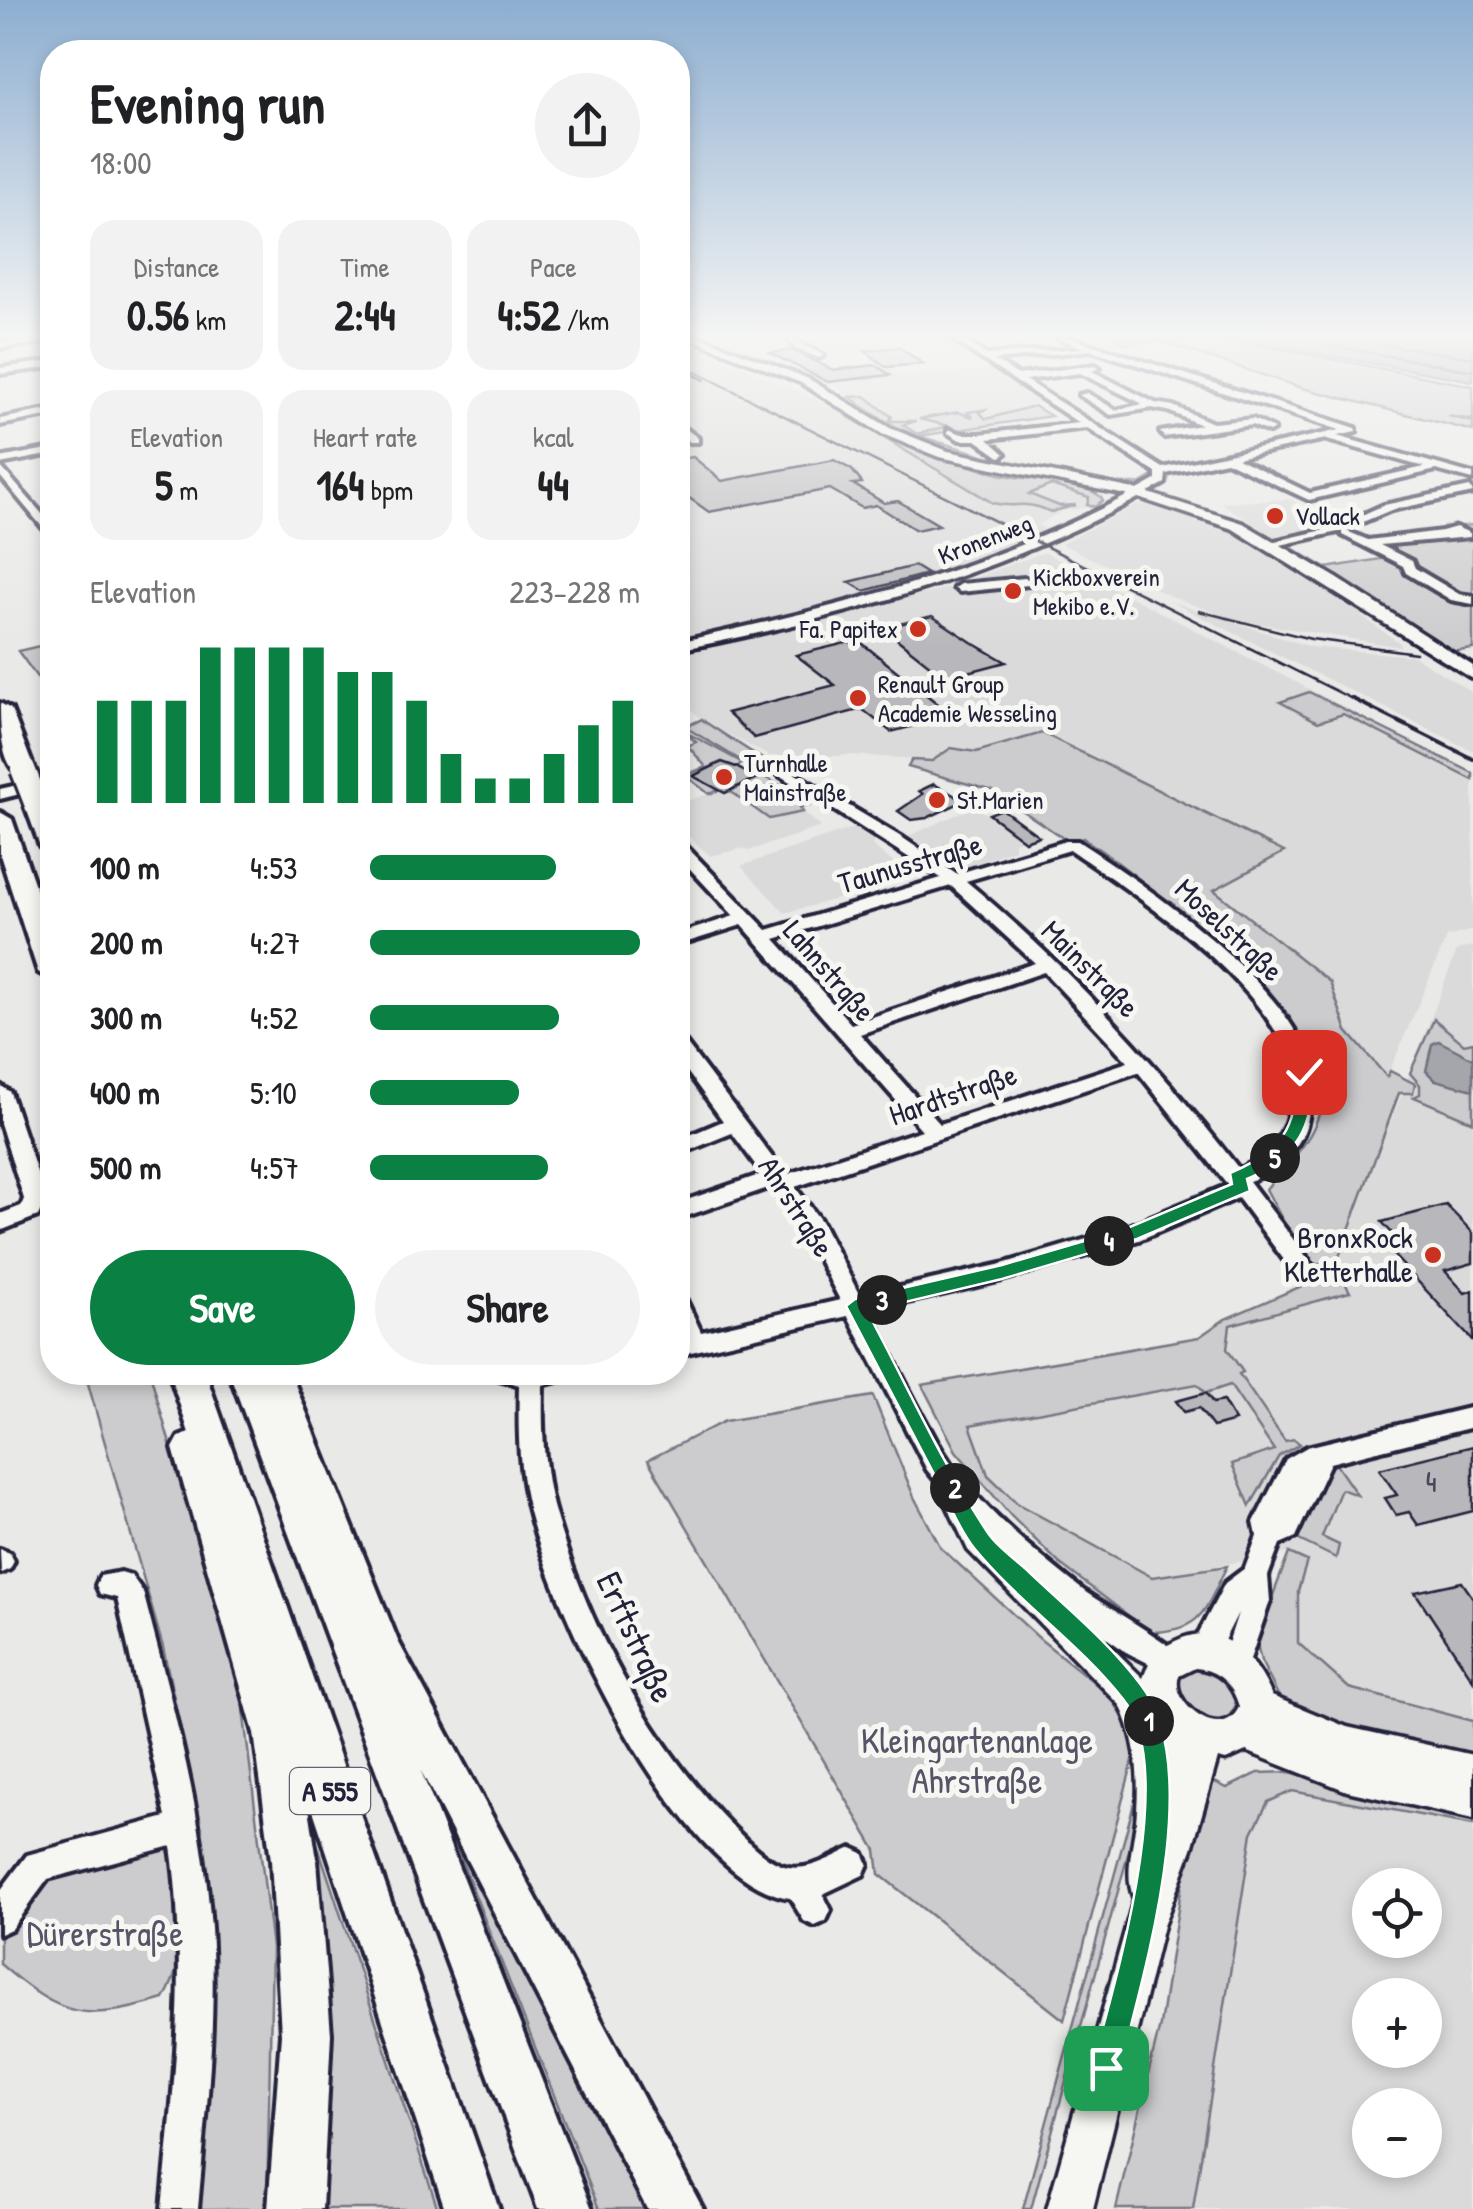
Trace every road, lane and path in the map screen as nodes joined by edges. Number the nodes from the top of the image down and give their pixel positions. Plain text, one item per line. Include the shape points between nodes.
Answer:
1 (908, 441) edge
2 (984, 441) edge
3 (1111, 441) edge
4 (1314, 441) edge
5 (1340, 441) edge
6 (40, 454) edge
7 (1000, 454) dead end
8 (1230, 459) junction
9 (0, 461) edge
10 (1436, 467) junction
11 (0, 469) edge
12 (1159, 478) junction
13 (1088, 483) junction
14 (1472, 486) edge
15 (1140, 494) junction
16 (1176, 503) junction
17 (1115, 508) junction
18 (40, 517) edge
19 (1340, 531) junction
20 (1448, 534) dead end
21 (1369, 542) junction
22 (1272, 543) junction
23 (1025, 582) dead end
24 (1473, 600) edge
25 (840, 609) junction
26 (690, 643) edge
27 (1473, 674) edge
28 (0, 709) edge
29 (784, 772) dead end
30 (40, 785) edge
31 (0, 794) edge
32 (40, 813) edge
33 (0, 819) edge
34 (1072, 844) joint
35 (690, 860) edge
36 (949, 878) junction
37 (745, 918) junction
38 (690, 936) edge
39 (40, 937) edge
40 (764, 937) junction
41 (1046, 965) junction
42 (846, 1032) junction
43 (690, 1062) edge
44 (1142, 1064) junction
45 (698, 1072) junction
46 (690, 1076) edge
47 (0, 1092) edge
48 (738, 1123) junction
49 (936, 1133) junction
50 (690, 1143) edge
51 (782, 1180) junction
52 (1240, 1182) junction
53 (690, 1207) edge
54 (0, 1222) edge
55 (1302, 1266) dead end
56 (855, 1306) junction
57 (690, 1343) edge
58 (178, 1385) edge
59 (191, 1385) edge
60 (252, 1385) edge
61 (277, 1385) edge
62 (533, 1385) edge
63 (1473, 1417) edge
64 (954, 1486) junction
65 (110, 1585) dead end
66 (1084, 1639) junction
67 (1192, 1666) junction
68 (1250, 1720) junction
69 (1191, 1731) junction
70 (1473, 1774) edge
71 (1473, 1800) edge
72 (1156, 1815) junction
73 (184, 1828) junction
74 (852, 1864) dead end
75 (798, 1882) junction
76 (815, 1910) dead end
77 (0, 1918) edge
78 (1143, 1926) junction
79 (180, 2209) edge
80 (295, 2209) edge
81 (472, 2209) edge
82 (565, 2209) edge
83 (676, 2209) edge
84 (1070, 2209) edge

1 - 13 main road via 988,466
2 - 7 street
3 - 12 street
4 - 8 street
5 - 10 street
6 - 9 street
8 - 10 street via 1295,493 1315,496
8 - 12 street
10 - 14 street
11 - 18 street
12 - 15 street, Kronenweg
12 - 16 main road
13 - 15 main road
13 - 17 main road via 1108,493
14 - 19 street via 1388,507
15 - 16 main road
15 - 17 street, Kronenweg
16 - 22 main road
17 - 25 street, Kronenweg via 994,565
19 - 21 street
19 - 22 street
20 - 21 street
21 - 24 street via 1455,597
22 - 27 main road
23 - 25 street, Kronenweg via 975,584 859,618
25 - 26 street, Kronenweg
28 - 32 highway, bridge
29 - 36 street, Mainstraße
30 - 31 street
33 - 39 highway
34 - 36 street, Taunusstraße
34 - 52 street, Moselstraße via 1211,947 1278,1020 1299,1062 1306,1103 1288,1144
35 - 37 street, Lahnstraße
36 - 40 street, Taunusstraße
36 - 41 street, Mainstraße
37 - 38 street
37 - 40 street, Lahnstraße
40 - 42 street, Lahnstraße
41 - 42 street
41 - 44 street, Mainstraße
42 - 49 street, Lahnstraße
43 - 45 street, Ahrstraße
44 - 49 street, Hardtstraße
44 - 52 street, Mainstraße
45 - 46 street
45 - 48 street, Ahrstraße
47 - 54 street via 35,1199 30,1211
48 - 50 street
48 - 51 street, Ahrstraße
49 - 51 street, Hardtstraße
51 - 53 street, Hardtstraße
51 - 56 street, Ahrstraße
52 - 55 street, Mainstraße
52 - 56 street, Moselstraße via 1131,1234
56 - 57 street, Moselstraße
56 - 64 street, Ahrstraße
58 - 80 highway via 276,1733 294,1860 306,2034
59 - 81 highway, A 555
60 - 82 highway, A 555
61 - 83 highway via 381,1651
62 - 75 street, Erftstraße via 539,1501 611,1680 667,1772 743,1858 773,1879
63 - 67 street via 1321,1455 1288,1529 1270,1536 1254,1576 1256,1601
64 - 66 main road, Ahrstraße via 980,1540
64 - 67 street, Ahrstraße via 1056,1585 1136,1644
65 - 73 street via 129,1592
66 - 67 street, Ahrstraße
66 - 72 main road via 1148,1718
67 - 68 main road via 1253,1690
67 - 69 main road
68 - 69 main road via 1229,1740
68 - 70 main road
68 - 71 main road via 1347,1772
69 - 72 main road
69 - 78 main road via 1172,1849
72 - 78 main road
73 - 77 street via 38,1866
73 - 79 street via 193,2004
74 - 75 street via 830,1877
75 - 76 street
78 - 84 main road

